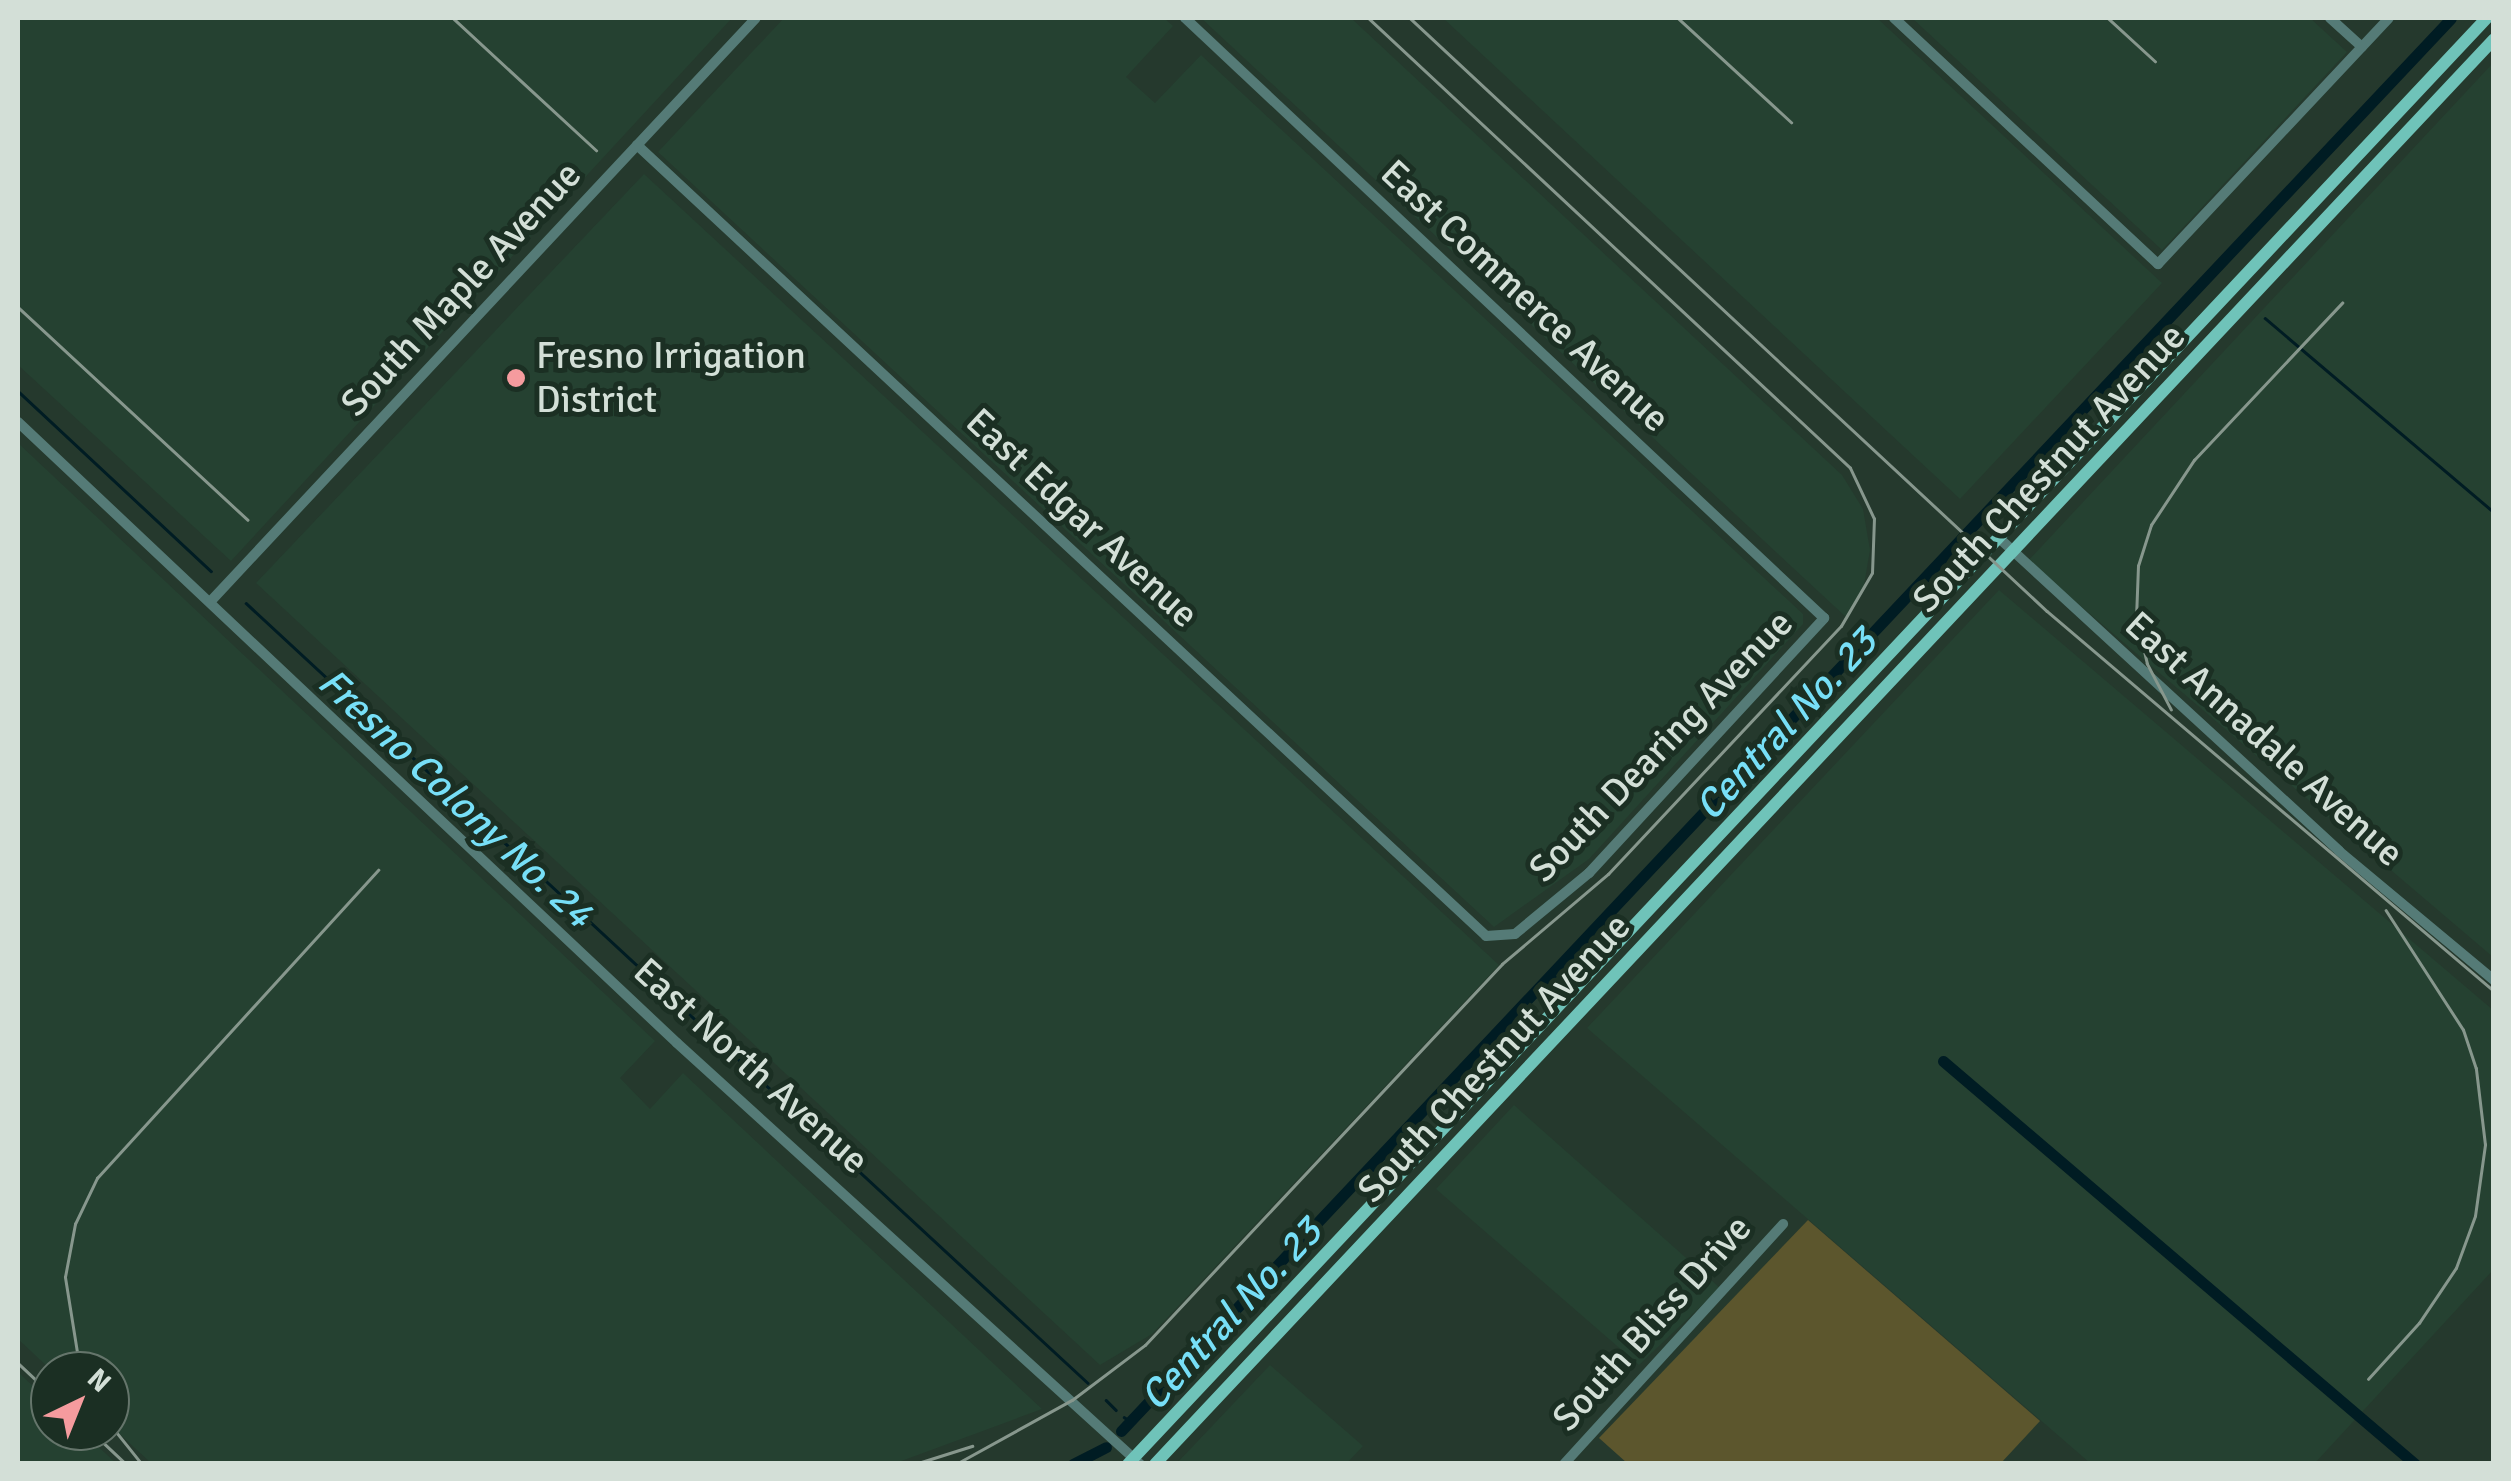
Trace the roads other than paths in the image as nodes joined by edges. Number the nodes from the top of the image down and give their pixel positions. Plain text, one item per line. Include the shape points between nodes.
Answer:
1 (756, 18) edge
2 (1185, 18) edge
3 (1894, 18) edge
4 (2330, 18) edge
5 (2390, 18) edge
6 (2487, 18) edge
7 (2494, 38) edge
8 (2362, 47) junction
9 (637, 144) junction
10 (18, 422) edge
11 (1999, 538) junction
12 (2013, 550) junction
13 (210, 602) junction
14 (1824, 618) joint
15 (1486, 936) joint
16 (2494, 980) edge
17 (1559, 1005) junction
18 (1574, 1018) junction
19 (1783, 1224) dead end
20 (1134, 1462) edge
21 (1154, 1464) edge
22 (1564, 1464) edge

1 - 9 street, South Maple Avenue
2 - 14 street, East Commerce Avenue
3 - 8 street via 2158,264
4 - 8 street
5 - 8 street
6 - 11 main road, South Chestnut Avenue
7 - 12 main road, South Chestnut Avenue
9 - 13 street, South Maple Avenue
9 - 15 street, East Edgar Avenue
10 - 13 street, East North Avenue
11 - 12 street, East Annadale Avenue
11 - 17 main road, South Chestnut Avenue
12 - 16 street, East Annadale Avenue via 2339,852
12 - 18 main road, South Chestnut Avenue
13 - 20 street, East North Avenue via 676,1043
14 - 15 street, South Dearing Avenue via 1590,873 1515,934
17 - 18 main road
17 - 20 main road, South Chestnut Avenue
18 - 21 main road, South Chestnut Avenue
19 - 22 street, South Bliss Drive

